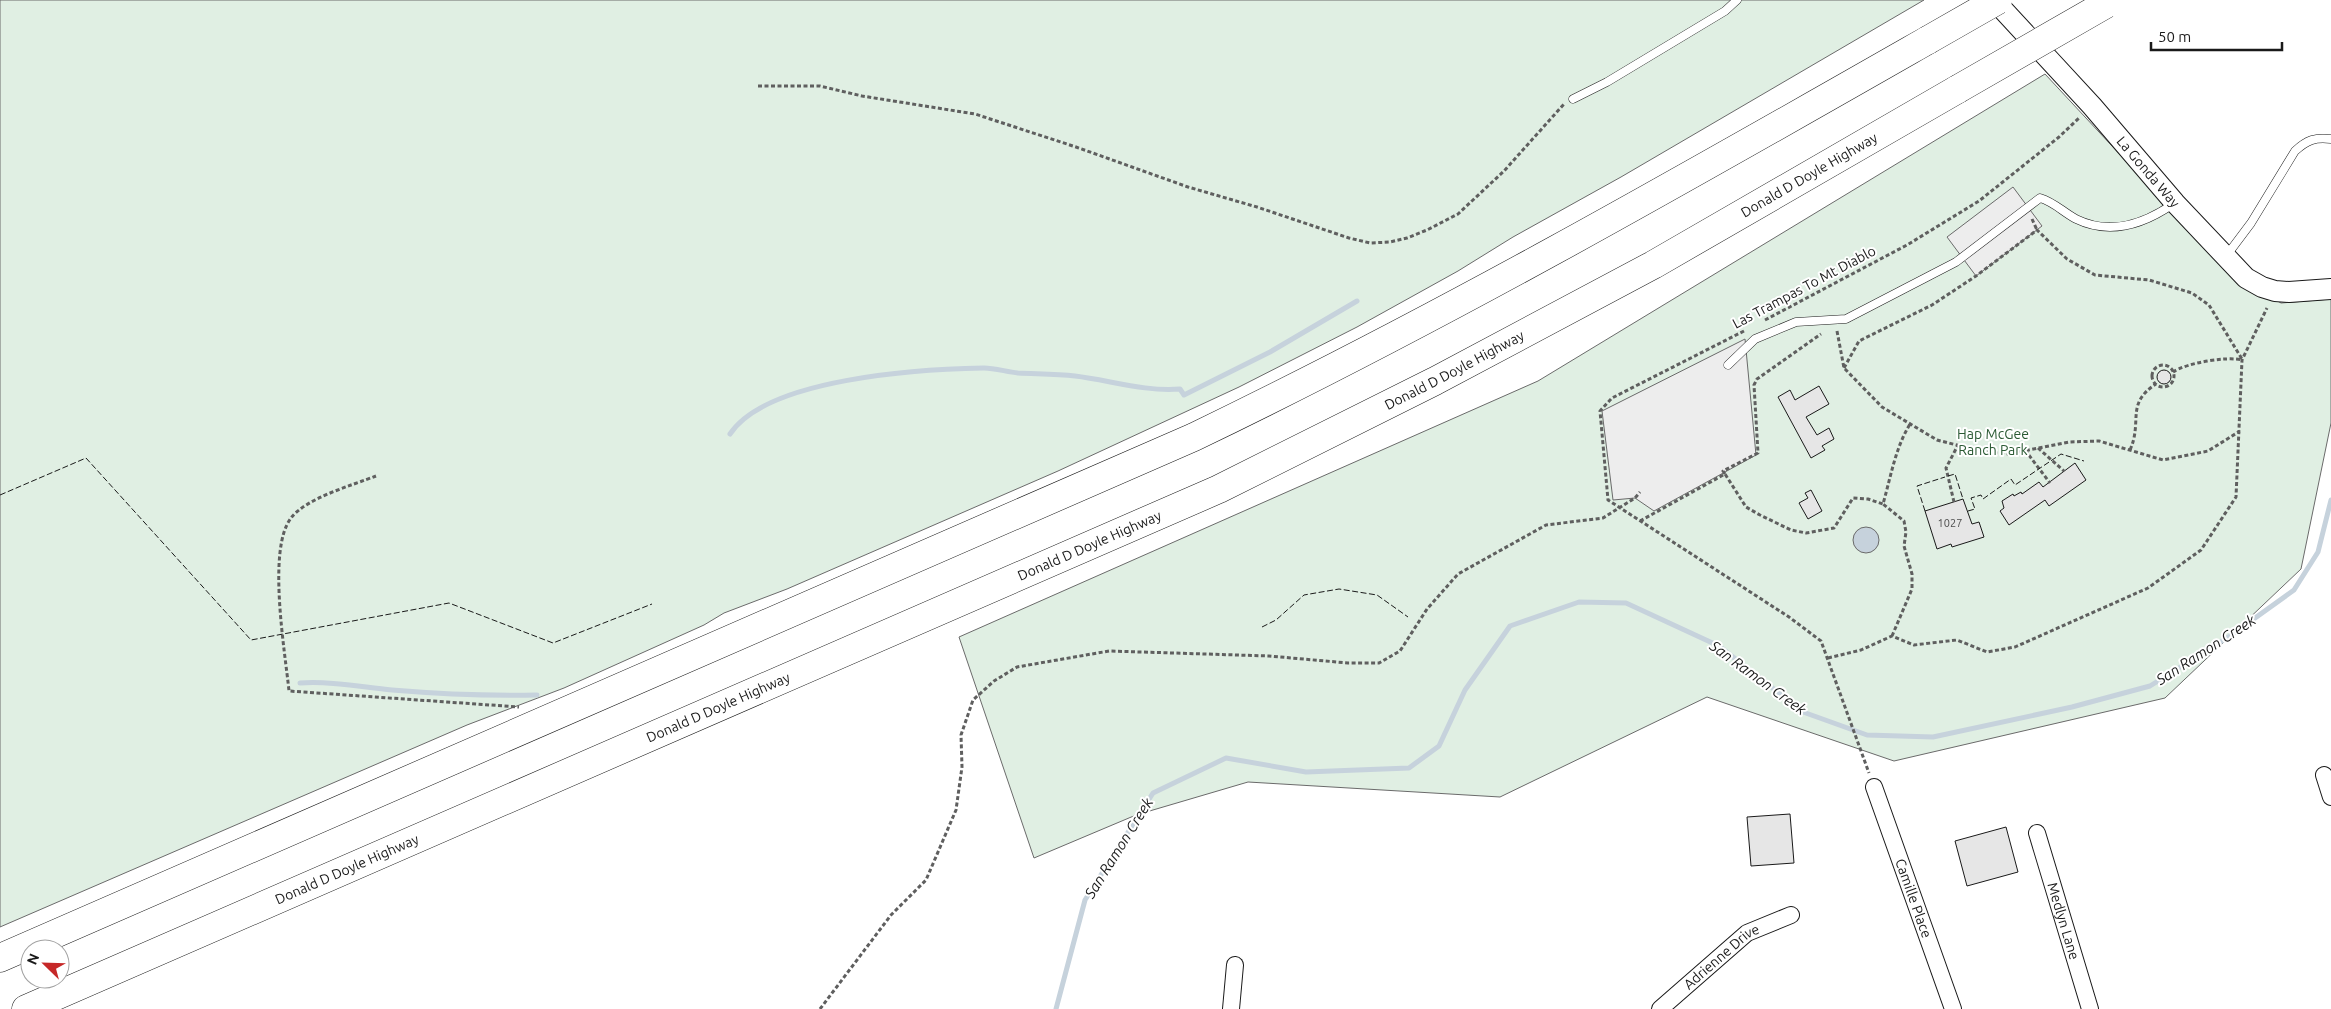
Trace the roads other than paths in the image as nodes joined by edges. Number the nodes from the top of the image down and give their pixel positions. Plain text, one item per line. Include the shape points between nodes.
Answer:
1 (1737, 0) edge
2 (1994, 0) edge
3 (1998, 0) edge
4 (2109, 2) edge
5 (1573, 99) road end
6 (2331, 139) edge
7 (2175, 203) junction
8 (2226, 257) junction
9 (2331, 289) edge
10 (1728, 365) dead end
11 (2324, 775) dead end
12 (1874, 787) road end
13 (2331, 797) edge
14 (2037, 833) dead end
15 (1791, 915) dead end
16 (0, 958) edge
17 (1235, 965) dead end
18 (26, 1009) edge
19 (1231, 1009) edge
20 (1660, 1009) edge
21 (1953, 1009) edge
22 (2090, 1009) edge

1 - 5 lane via 1607,82
2 - 7 street, La Gonda Way via 2092,106
3 - 16 highway, bridge via 1512,275 1194,438
4 - 18 highway, Donald D Doyle Highway, bridge via 1653,265 1435,381 1219,489
6 - 8 lane via 2318,137 2295,151
7 - 8 street, La Gonda Way
7 - 10 lane via 2152,218 2106,227 2078,220 2051,201 2040,198 1956,262 1846,319 1796,322 1755,339
8 - 9 street, La Gonda Way via 2246,278 2275,291
11 - 13 street
12 - 21 street, Camille Place
14 - 22 street, Medlyn Lane
15 - 20 street, Adrienne Drive via 1747,933
17 - 19 street

